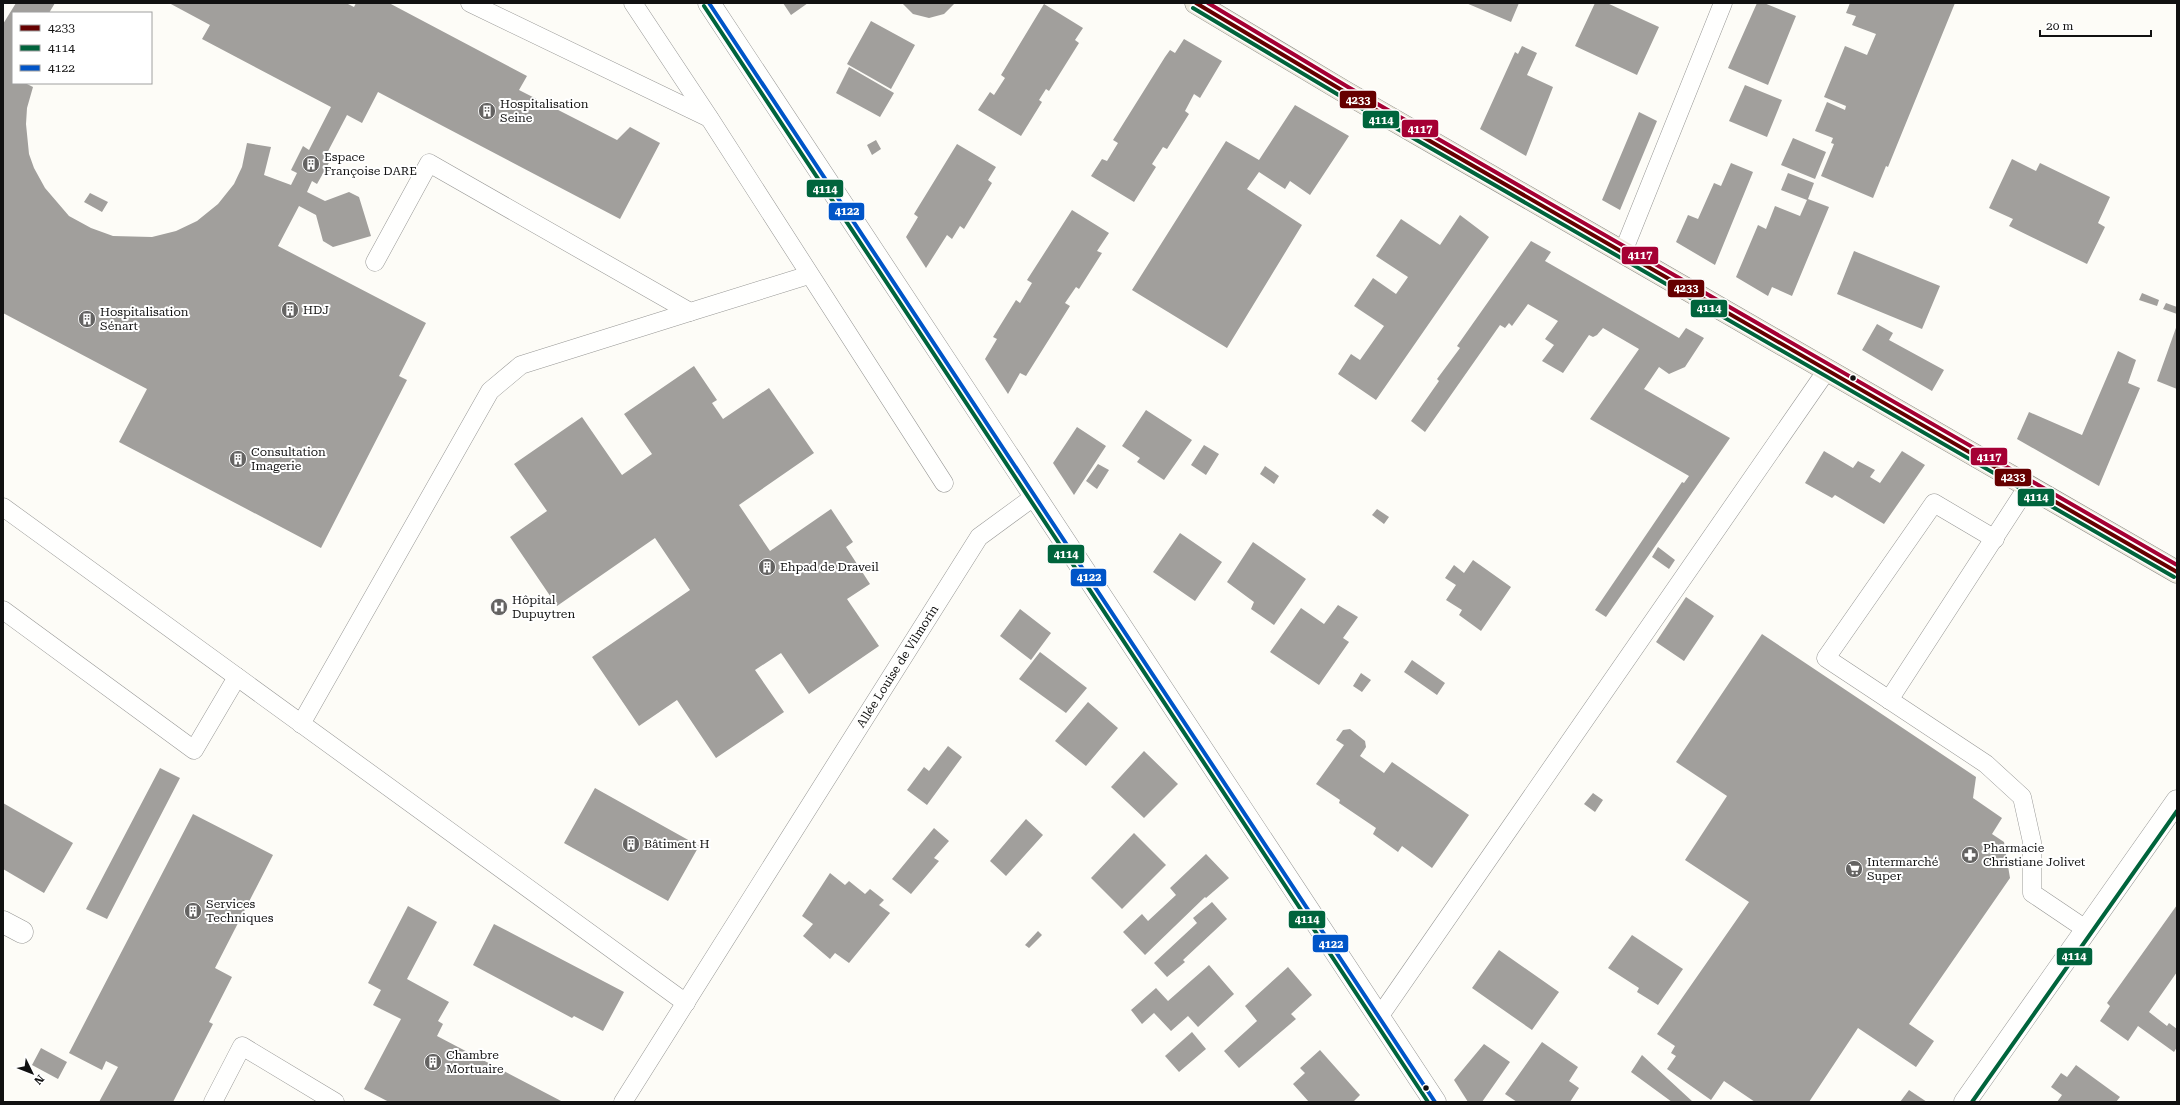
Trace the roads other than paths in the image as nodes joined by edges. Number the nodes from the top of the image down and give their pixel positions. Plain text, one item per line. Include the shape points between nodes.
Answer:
1 (470, 3) edge
2 (632, 3) edge
3 (709, 3) edge
4 (1196, 3) edge
5 (1724, 3) edge
6 (710, 119) junction
7 (1623, 252) junction
8 (375, 262) dead end
9 (809, 275) junction
10 (690, 312) junction
11 (1828, 370) junction
12 (944, 483) dead end
13 (2028, 486) junction
14 (1035, 496) junction
15 (3, 507) edge
16 (1994, 539) junction
17 (2177, 572) edge
18 (3, 610) edge
19 (237, 677) junction
20 (1889, 700) junction
21 (301, 724) junction
22 (2177, 800) edge
23 (3, 922) edge
24 (2087, 930) junction
25 (22, 932) dead end
26 (686, 1003) junction
27 (1379, 1017) junction
28 (213, 1102) edge
29 (335, 1102) edge
30 (623, 1102) edge
31 (1435, 1102) edge
32 (1965, 1102) edge

1 - 6 lane
2 - 6 lane
3 - 14 street
4 - 7 main road
5 - 7 lane
6 - 9 lane
7 - 11 main road
8 - 10 lane via 429,163
9 - 10 lane
9 - 12 lane
10 - 21 lane via 521,365 490,391
11 - 13 main road
11 - 27 lane
13 - 16 lane
13 - 17 main road
14 - 26 lane, Allée Louise de Vilmorin via 979,537
14 - 27 street
15 - 19 lane
16 - 20 lane
16 - 20 lane via 1934,503 1826,658
18 - 19 lane via 194,750
19 - 21 lane
20 - 24 lane via 1986,764 2022,797 2032,842 2032,894
21 - 26 lane
22 - 24 street
23 - 25 street
24 - 32 street
26 - 30 lane, Allée Louise de Vilmorin
27 - 31 street
28 - 29 lane via 242,1046

